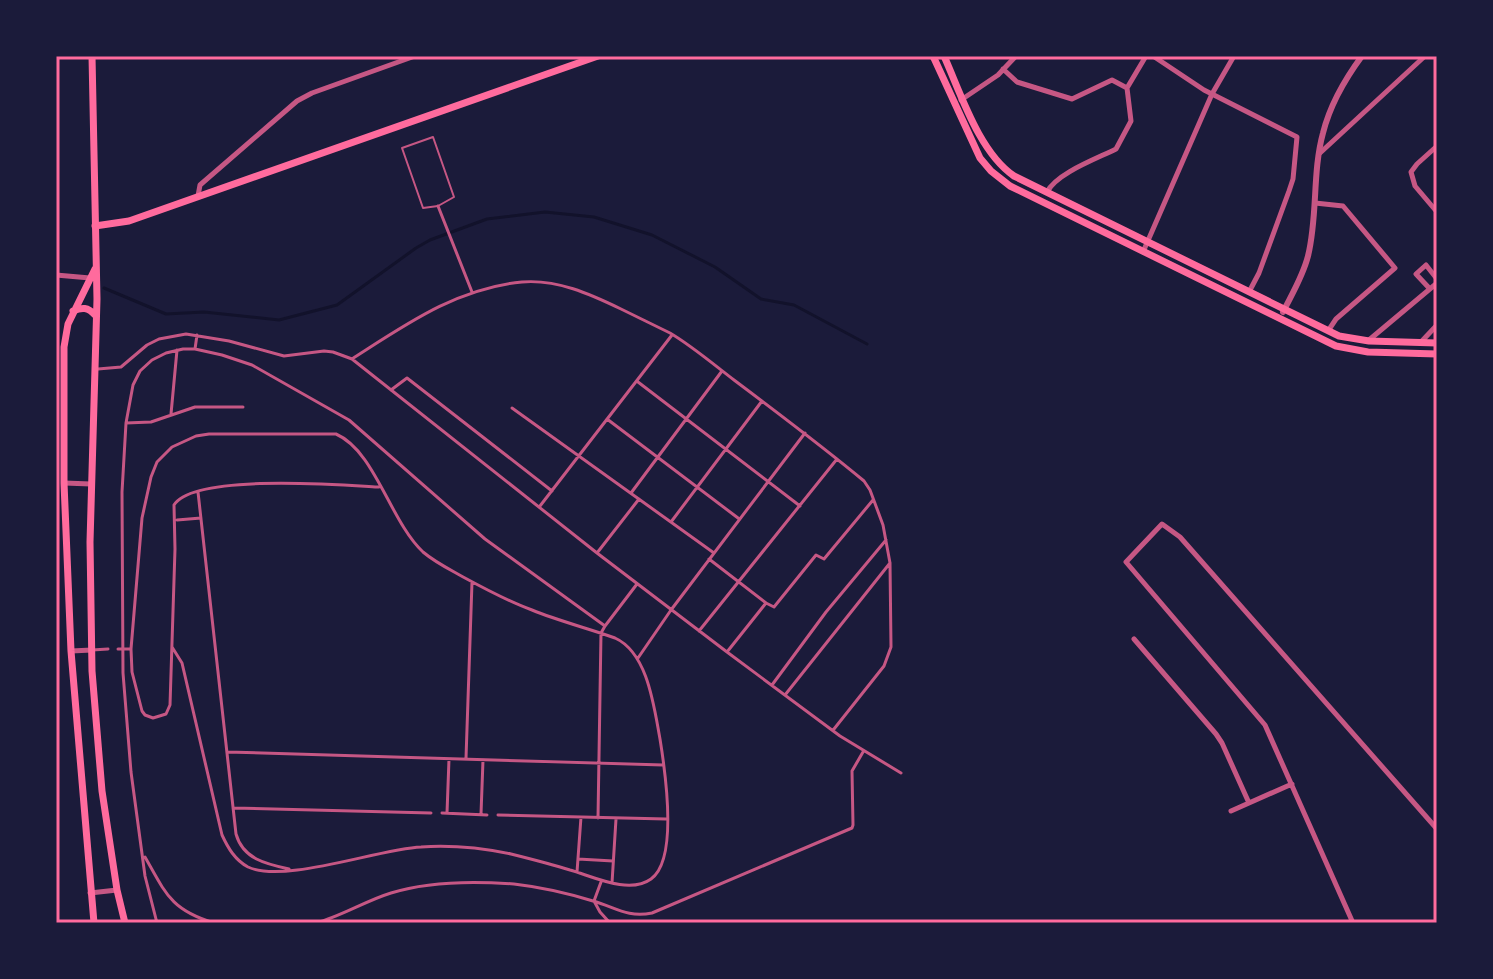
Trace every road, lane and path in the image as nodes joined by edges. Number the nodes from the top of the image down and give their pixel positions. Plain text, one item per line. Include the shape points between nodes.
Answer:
1 (92, 56) edge
2 (415, 56) edge
3 (598, 56) edge
4 (933, 56) edge
5 (944, 56) edge
6 (1016, 56) edge
7 (1146, 56) edge
8 (1153, 56) edge
9 (1234, 56) edge
10 (1362, 56) edge
11 (1425, 56) edge
12 (1003, 69) junction
13 (1127, 88) junction
14 (1212, 94) junction
15 (963, 99) junction
16 (954, 103) junction
17 (1437, 146) edge
18 (1319, 154) junction
19 (1047, 192) junction
20 (198, 197) junction
21 (1315, 203) junction
22 (438, 206) junction
23 (1437, 212) edge
24 (95, 226) junction
25 (1148, 242) junction
26 (1143, 252) junction
27 (96, 267) junction
28 (56, 275) edge
29 (90, 278) junction
30 (1437, 281) edge
31 (1428, 291) junction
32 (472, 292) junction
33 (1249, 292) junction
34 (1284, 310) junction
35 (73, 311) junction
36 (96, 316) junction
37 (1279, 319) junction
38 (1437, 325) edge
39 (1328, 331) junction
40 (197, 335) junction
41 (672, 335) junction
42 (1339, 336) junction
43 (1369, 341) junction
44 (1420, 342) junction
45 (1437, 343) edge
46 (1336, 346) junction
47 (195, 349) junction
48 (177, 350) junction
49 (1437, 354) edge
50 (352, 359) junction
51 (96, 369) junction
52 (722, 371) junction
53 (637, 381) junction
54 (391, 390) junction
55 (762, 401) junction
56 (243, 407) dead end
57 (512, 408) dead end
58 (171, 415) junction
59 (607, 419) junction
60 (686, 419) junction
61 (126, 423) junction
62 (805, 433) junction
63 (726, 449) junction
64 (579, 456) junction
65 (658, 457) junction
66 (837, 459) junction
67 (768, 481) junction
68 (64, 483) junction
69 (92, 484) junction
70 (379, 487) junction
71 (697, 487) junction
72 (552, 491) junction
73 (198, 492) junction
74 (631, 493) junction
75 (639, 499) junction
76 (874, 499) junction
77 (800, 506) junction
78 (540, 507) junction
79 (201, 518) junction
80 (739, 519) junction
81 (175, 520) junction
82 (671, 522) junction
83 (886, 540) junction
84 (597, 553) junction
85 (714, 553) junction
86 (709, 559) junction
87 (890, 563) junction
88 (472, 582) junction
89 (739, 582) junction
90 (637, 584) junction
91 (766, 603) junction
92 (671, 610) junction
93 (605, 626) junction
94 (699, 631) junction
95 (601, 633) junction
96 (1134, 639) dead end
97 (172, 647) junction
98 (108, 649) dead end
99 (120, 649) junction
100 (131, 649) junction
101 (92, 650) junction
102 (71, 651) junction
103 (727, 652) junction
104 (637, 659) junction
105 (772, 685) junction
106 (785, 695) junction
107 (833, 731) junction
108 (864, 751) junction
109 (227, 752) junction
110 (449, 759) junction
111 (466, 759) junction
112 (483, 760) junction
113 (599, 763) junction
114 (663, 765) junction
115 (901, 773) dead end
116 (1292, 784) junction
117 (1249, 803) junction
118 (233, 808) junction
119 (1231, 811) dead end
120 (431, 813) dead end
121 (498, 815) dead end
122 (581, 817) junction
123 (598, 818) junction
124 (616, 818) junction
125 (668, 820) junction
126 (1437, 829) edge
127 (143, 854) junction
128 (578, 859) junction
129 (613, 861) junction
130 (291, 870) junction
131 (577, 872) junction
132 (601, 882) junction
133 (612, 883) junction
134 (117, 890) junction
135 (90, 893) junction
136 (594, 901) junction
137 (94, 923) edge
138 (125, 923) edge
139 (157, 923) edge
140 (214, 923) edge
141 (316, 923) edge
142 (610, 923) edge
143 (1353, 923) edge

1 - 24 main road
2 - 20 street via 297,101 200,185
3 - 20 main road
4 - 16 main road
5 - 15 main road
6 - 12 street
7 - 13 street
8 - 14 street
9 - 14 street
10 - 18 street via 1331,108
11 - 18 street
12 - 13 street via 1017,82 1072,99 1112,80
12 - 15 street
13 - 19 street via 1131,121 1116,149 1061,176
14 - 25 street
14 - 33 street via 1297,137 1293,179
15 - 16 street
15 - 19 main road via 1003,168
16 - 26 main road via 980,158 1001,180
17 - 23 street via 1411,172 1415,186
18 - 21 street
19 - 25 main road
20 - 24 main road via 129,221
21 - 34 street via 1308,257
21 - 39 street via 1343,206 1395,268
22 - 22 lane via 423,208 402,148 433,137 454,197
22 - 32 street
24 - 27 main road
25 - 26 street
25 - 33 main road
26 - 37 main road
27 - 29 main road
27 - 36 main road
28 - 29 street
29 - 35 main road
30 - 31 street
30 - 31 street via 1426,265 1416,274
31 - 43 street
32 - 41 street via 523,282 566,286
32 - 50 street via 415,318
33 - 34 main road
34 - 37 street
34 - 39 main road
35 - 36 main road via 85,308
35 - 68 main road via 64,347
36 - 51 main road
37 - 46 main road
38 - 44 street
39 - 42 main road
40 - 47 street
40 - 50 street via 284,356 324,351
40 - 51 street via 159,339 121,367
41 - 52 street
41 - 53 street
42 - 43 main road
42 - 46 main road
43 - 44 main road
44 - 45 main road
46 - 49 main road
47 - 48 street
47 - 93 street via 252,365 349,420 485,539
48 - 58 street
48 - 61 street via 140,371
50 - 54 street
51 - 69 main road
52 - 55 street
52 - 60 street
53 - 59 street
53 - 60 street
54 - 72 street via 407,378
54 - 78 street
55 - 62 street
55 - 63 street
56 - 58 street via 195,407
57 - 64 street
58 - 61 street
59 - 64 street
59 - 65 street
60 - 63 street
60 - 65 street
61 - 99 street
62 - 66 street
62 - 67 street
63 - 67 street
63 - 71 street
64 - 72 street
64 - 74 street
65 - 71 street
65 - 74 street
66 - 76 street via 864,481
66 - 77 street
67 - 77 street
67 - 80 street
68 - 69 street
68 - 102 main road
69 - 101 main road
70 - 73 street via 240,484
70 - 88 street via 417,546
70 - 100 street via 360,454 336,434 209,434 172,447 153,469 145,503
71 - 80 street
71 - 82 street
72 - 78 street
73 - 79 street
73 - 81 street via 177,500
74 - 75 street
75 - 82 street
75 - 84 street
76 - 83 street
76 - 91 street via 824,559 816,555 774,607
77 - 89 street
78 - 84 street
79 - 81 street
79 - 109 street
80 - 85 street
81 - 97 street
82 - 85 street
83 - 87 street
83 - 105 street
84 - 90 street
85 - 86 street
86 - 89 street
86 - 92 street
87 - 106 street
87 - 107 street via 891,647 884,666
88 - 95 street via 529,609
88 - 111 street
89 - 91 street
89 - 94 street
90 - 92 street
90 - 93 street
91 - 103 street
92 - 94 street
92 - 104 street
93 - 95 street
94 - 103 street
95 - 104 street via 624,643
95 - 113 street
96 - 117 street via 1216,734
97 - 100 street via 170,705 166,714 153,718 142,711
97 - 130 street via 182,663 225,842 250,868
98 - 101 street
99 - 100 street
99 - 127 street
101 - 102 street
101 - 134 main road via 102,791
102 - 135 main road
103 - 105 street
104 - 114 street via 655,712
105 - 106 street
106 - 107 street
107 - 108 street
108 - 115 street
108 - 136 street via 852,771 852,828 652,913 623,913
109 - 110 street
109 - 118 street
110 - 111 street
110 - 112 street via 445,813 484,814
111 - 112 street
112 - 113 street
113 - 114 street
113 - 123 street
114 - 125 street
116 - 117 street
116 - 126 street via 1260,716 1126,562 1162,524 1180,537
116 - 143 street
117 - 119 street
118 - 120 street
118 - 130 street via 245,852
121 - 122 street
122 - 123 street
122 - 128 street
123 - 124 street
124 - 125 street
124 - 129 street
125 - 133 street via 667,849 657,874 642,884
127 - 139 street
127 - 140 street via 180,909
128 - 129 street
128 - 131 street
129 - 133 street
130 - 131 street via 434,847 511,854
131 - 132 street
132 - 133 street
132 - 136 street
134 - 135 street
134 - 138 main road
135 - 137 main road
136 - 141 street via 513,884 441,884 392,893
136 - 142 street

